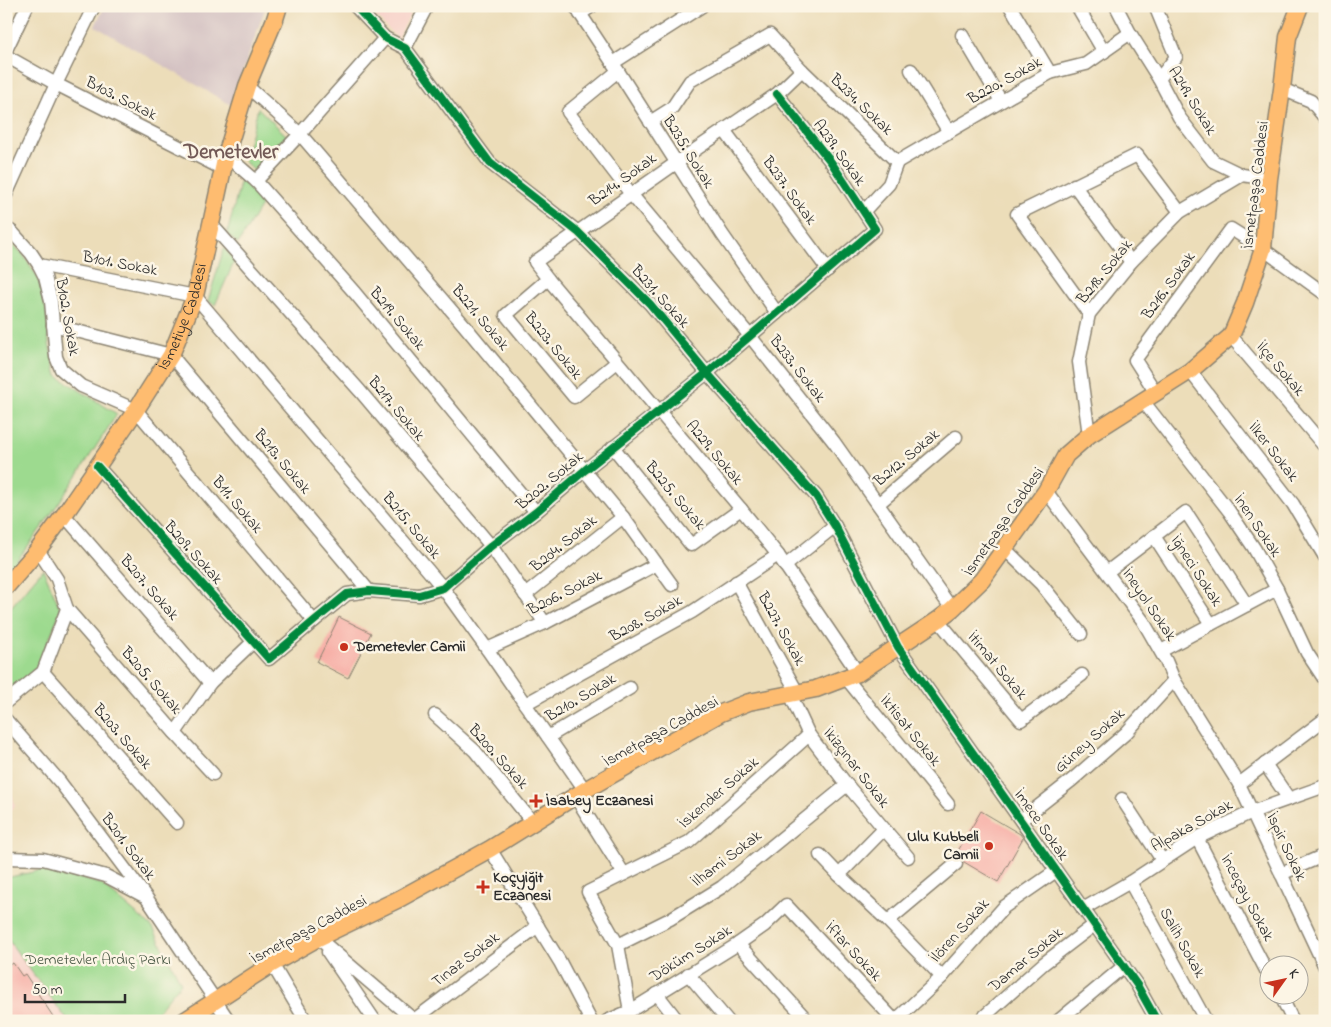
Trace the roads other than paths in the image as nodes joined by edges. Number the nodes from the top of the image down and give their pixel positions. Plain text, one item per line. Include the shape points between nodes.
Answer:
1 (27, 6) edge
2 (94, 6) edge
3 (279, 6) edge
4 (355, 6) edge
5 (427, 6) edge
6 (592, 6) edge
7 (702, 6) edge
8 (1010, 6) edge
9 (1077, 6) edge
10 (1116, 6) edge
11 (1155, 6) edge
12 (1300, 6) edge
13 (577, 10) edge
14 (1130, 33) junction
15 (962, 35) dead end
16 (385, 38) junction
17 (405, 48) junction
18 (6, 50) edge
19 (1104, 52) junction
20 (6, 56) edge
21 (615, 67) junction
22 (802, 70) junction
23 (911, 70) dead end
24 (1050, 73) junction
25 (1159, 79) junction
26 (56, 84) junction
27 (247, 86) junction
28 (1282, 89) junction
29 (777, 94) junction
30 (1001, 101) junction
31 (1325, 118) edge
32 (650, 122) junction
33 (724, 130) junction
34 (949, 132) junction
35 (300, 134) junction
36 (224, 162) junction
37 (676, 162) junction
38 (897, 162) junction
39 (1242, 175) junction
40 (1269, 179) junction
41 (256, 181) junction
42 (1074, 185) junction
43 (631, 194) junction
44 (6, 195) edge
45 (864, 211) junction
46 (1180, 212) junction
47 (212, 224) junction
48 (6, 228) edge
49 (876, 229) joint
50 (578, 232) junction
51 (1263, 249) junction
52 (535, 262) joint
53 (1130, 262) junction
54 (40, 265) junction
55 (828, 270) junction
56 (548, 279) junction
57 (1325, 294) edge
58 (195, 296) junction
59 (778, 313) junction
60 (1089, 314) junction
61 (53, 325) junction
62 (750, 336) junction
63 (1231, 336) junction
64 (171, 354) junction
65 (617, 362) junction
66 (1190, 371) junction
67 (707, 373) junction
68 (1149, 397) junction
69 (136, 410) junction
70 (658, 411) junction
71 (1089, 435) junction
72 (956, 437) dead end
73 (1325, 446) edge
74 (613, 447) junction
75 (97, 466) junction
76 (585, 470) junction
77 (1046, 490) junction
78 (878, 504) junction
79 (741, 509) junction
80 (536, 512) junction
81 (64, 515) junction
82 (623, 517) junction
83 (835, 526) junction
84 (1154, 536) junction
85 (491, 546) junction
86 (1005, 549) junction
87 (38, 550) junction
88 (1325, 557) edge
89 (781, 560) junction
90 (657, 564) junction
91 (1107, 572) junction
92 (736, 582) junction
93 (672, 585) dead end
94 (6, 587) edge
95 (442, 588) junction
96 (1278, 589) junction
97 (369, 591) junction
98 (525, 595) junction
99 (1247, 605) junction
100 (67, 609) junction
101 (952, 609) junction
102 (938, 620) junction
103 (314, 621) junction
104 (545, 623) junction
105 (1211, 624) junction
106 (1081, 634) dead end
107 (253, 642) junction
108 (898, 647) junction
109 (487, 648) junction
110 (1160, 651) junction
111 (269, 659) joint
112 (43, 672) junction
113 (1082, 674) dead end
114 (852, 676) junction
115 (1174, 680) junction
116 (1325, 680) edge
117 (210, 683) junction
118 (630, 688) dead end
119 (794, 693) junction
120 (6, 702) edge
121 (525, 704) junction
122 (435, 715) dead end
123 (1325, 719) edge
124 (6, 720) edge
125 (175, 734) junction
126 (809, 735) junction
127 (548, 737) junction
128 (1215, 744) joint
129 (1265, 764) junction
130 (213, 774) dead end
131 (1239, 784) junction
132 (847, 785) junction
133 (1325, 786) edge
134 (580, 793) junction
135 (1122, 799) dead end
136 (1289, 799) junction
137 (948, 804) dead end
138 (1252, 812) junction
139 (1021, 820) junction
140 (177, 823) dead end
141 (533, 823) junction
142 (884, 829) junction
143 (1197, 838) junction
144 (490, 849) junction
145 (820, 855) dead end
146 (1325, 855) edge
147 (908, 857) dead end
148 (6, 858) edge
149 (1162, 860) junction
150 (956, 864) dead end
151 (1056, 871) junction
152 (624, 874) junction
153 (1281, 874) junction
154 (839, 875) junction
155 (1130, 882) junction
156 (146, 897) junction
157 (786, 905) joint
158 (1083, 909) junction
159 (888, 921) junction
160 (1094, 925) junction
161 (538, 926) junction
162 (318, 938) junction
163 (738, 944) junction
164 (618, 945) junction
165 (1258, 955) edge
166 (272, 964) junction
167 (1124, 966) junction
168 (1325, 967) edge
169 (688, 974) junction
170 (942, 977) junction
171 (657, 994) junction
172 (215, 1000) junction
173 (1285, 1004) edge
174 (630, 1011) junction
175 (190, 1018) edge
176 (415, 1020) edge
177 (1155, 1020) edge
178 (229, 1021) edge
179 (306, 1021) edge
180 (375, 1021) edge
181 (591, 1021) edge
182 (607, 1021) edge
183 (678, 1021) edge
184 (728, 1021) edge
185 (808, 1021) edge
186 (895, 1021) edge
187 (979, 1021) edge
188 (1058, 1021) edge
189 (1206, 1021) edge
190 (1294, 1021) edge

1 - 18 street
2 - 26 street
3 - 27 main road, İsmetiye Caddesi
4 - 16 street, B231. Sokak
5 - 17 street
6 - 13 street
7 - 21 street
8 - 24 street
9 - 19 street
10 - 14 street, A249. Sokak
11 - 25 street via 1176,57
12 - 28 main road, İsmetpaşa Caddesi via 1288,37
13 - 21 street, B235. Sokak
14 - 19 street, B220. Sokak
14 - 25 street, A249. Sokak
15 - 30 street
16 - 17 street, B231. Sokak
16 - 35 street
17 - 50 street, B231. Sokak via 490,162
19 - 24 street, B220. Sokak via 1086,64
20 - 26 street, B103. Sokak
21 - 32 street, B235. Sokak
21 - 43 street, B233. Sokak via 568,112
22 - 29 street, B214. Sokak
22 - 32 street, B234. Sokak via 770,35 690,81 672,108
22 - 38 street, B234. Sokak
23 - 34 street
24 - 30 street, B220. Sokak
25 - 39 street, A249. Sokak via 1179,117 1212,161
26 - 36 street, B103. Sokak
26 - 44 street
27 - 35 street, B221. Sokak
27 - 36 main road, İsmetiye Caddesi
28 - 31 street via 1311,101
28 - 40 main road, İsmetpaşa Caddesi
29 - 33 street, B214. Sokak
29 - 45 street, A239. Sokak via 831,162
30 - 34 street, B220. Sokak
32 - 37 street, B235. Sokak
33 - 37 street, B214. Sokak
33 - 55 street, B237. Sokak
34 - 38 street, B220. Sokak
35 - 41 street
35 - 76 street, B221. Sokak
36 - 41 street, B219. Sokak
36 - 47 main road, İsmetiye Caddesi
37 - 43 street, B214. Sokak
37 - 59 street, B235. Sokak
38 - 45 street via 889,184
39 - 40 street, A249. Sokak
39 - 46 street, B218. Sokak
40 - 51 main road, İsmetpaşa Caddesi
41 - 80 street, B219. Sokak via 355,293
42 - 46 street via 1136,155
42 - 53 street
42 - 60 street via 1017,214
43 - 50 street, B214. Sokak
43 - 62 street, B233. Sokak
45 - 49 street, A239. Sokak
46 - 53 street, B218. Sokak
47 - 58 main road, İsmetiye Caddesi
47 - 85 street, B217. Sokak
48 - 54 street, B102. Sokak
49 - 55 street, B202. Sokak
50 - 52 street, B214. Sokak
50 - 67 street, B231. Sokak via 650,304
51 - 57 street
51 - 63 main road, İsmetpaşa Caddesi
51 - 68 street, B216. Sokak via 1231,230 1135,360
52 - 56 street, A229. Sokak
53 - 60 street, B218. Sokak
54 - 58 street, B101. Sokak
54 - 61 street, B102. Sokak via 51,301
55 - 59 street, B202. Sokak
56 - 65 street, A229. Sokak
56 - 65 street, B223. Sokak via 506,314 574,397
58 - 64 main road, İsmetiye Caddesi
58 - 95 street, B215. Sokak
59 - 62 street, B202. Sokak
60 - 71 street, B218. Sokak via 1079,362
61 - 64 street
61 - 69 street, B102. Sokak via 56,358 62,369 81,386
62 - 67 street, B202. Sokak
62 - 78 street, B233. Sokak via 834,442
63 - 66 main road, İsmetpaşa Caddesi
63 - 73 street, İlçe Sokak
64 - 69 main road, İsmetiye Caddesi
64 - 97 street, B213. Sokak
65 - 70 street, A229. Sokak
66 - 68 main road, İsmetpaşa Caddesi
66 - 88 street, İlker Sokak via 1293,504
67 - 70 street, B202. Sokak
67 - 83 street, B231. Sokak via 816,496
68 - 71 main road, İsmetpaşa Caddesi
68 - 96 street, İnen Sokak via 1254,548
69 - 75 main road, İsmetiye Caddesi
69 - 103 street, B11. Sokak
70 - 74 street, B202. Sokak
70 - 79 street, A229. Sokak
71 - 77 main road, İsmetpaşa Caddesi via 1066,455
72 - 78 street, B212. Sokak
74 - 76 street, B202. Sokak
74 - 79 street, B225. Sokak via 691,545
75 - 81 main road, İsmetiye Caddesi
75 - 107 street, B209. Sokak
76 - 80 street, B202. Sokak
76 - 82 street, B221. Sokak
77 - 86 main road, İsmetpaşa Caddesi
77 - 91 street, İneyol Sokak
78 - 101 street, B233. Sokak
79 - 89 street, A229. Sokak
80 - 85 street, B202. Sokak
81 - 87 main road, İsmetiye Caddesi
81 - 117 street, B207. Sokak
82 - 90 street, B221. Sokak
82 - 98 street, B204. Sokak
83 - 89 street, B208. Sokak
83 - 108 street, B231. Sokak
84 - 91 street
84 - 99 street via 1186,512
84 - 105 street, İğneci Sokak
85 - 95 street, B202. Sokak
85 - 98 street, B217. Sokak
86 - 101 main road, İsmetpaşa Caddesi via 982,580
86 - 106 street via 1041,584
87 - 94 main road, İsmetiye Caddesi
87 - 100 street via 57,579
89 - 92 street, B208. Sokak
89 - 114 street, A229. Sokak
90 - 93 street, B221. Sokak
90 - 104 street, B206. Sokak
91 - 110 street, İneyol Sokak via 1144,621
92 - 119 street, B227. Sokak
92 - 121 street, B208. Sokak via 692,612
95 - 97 street, B202. Sokak via 419,595
95 - 109 street, B215. Sokak
96 - 99 street, İğneci Sokak
96 - 116 street, İnen Sokak via 1307,653
97 - 103 street, B202. Sokak via 347,594
98 - 104 street, B217. Sokak
99 - 105 street, İğneci Sokak
100 - 112 street
100 - 125 street, B205. Sokak
101 - 102 main road, İsmetpaşa Caddesi
102 - 108 main road, İsmetpaşa Caddesi
102 - 113 street, İtimat Sokak via 1021,720
103 - 111 street, B202. Sokak
104 - 109 street, B206. Sokak
105 - 110 street, İğneci Sokak
107 - 111 street, B209. Sokak
107 - 117 street
108 - 114 main road, İsmetpaşa Caddesi
108 - 139 street, İmece Sokak
109 - 121 street, B215. Sokak
110 - 115 street, İneyol Sokak
112 - 120 street
112 - 140 street, B203. Sokak
114 - 119 main road, İsmetpaşa Caddesi
114 - 137 street, İktisat Sokak
115 - 128 street, İneyol Sokak
115 - 139 street, Güney Sokak via 1126,733
117 - 125 street
118 - 127 street, B210. Sokak
119 - 126 street, İkizçınar Sokak
119 - 134 main road, İsmetpaşa Caddesi via 749,702 721,713
121 - 127 street, B215. Sokak
122 - 141 street, B200. Sokak via 475,751
123 - 129 street
124 - 156 street, B201. Sokak via 60,782
125 - 130 street, B205. Sokak
126 - 132 street, İkizçınar Sokak
126 - 152 street, İskender Sokak via 690,842
127 - 134 street, B215. Sokak
128 - 131 street, İspir Sokak
129 - 131 street
129 - 136 street
131 - 138 street, İspir Sokak
132 - 142 street, İkizçınar Sokak
132 - 164 street, İlhami Sokak via 722,887 670,919
133 - 136 street, Alpaka Sokak
134 - 141 main road, İsmetpaşa Caddesi
134 - 152 street, B215. Sokak
135 - 149 street
136 - 138 street, Alpaka Sokak
138 - 143 street, Alpaka Sokak
138 - 153 street, İspir Sokak
139 - 151 street, İmece Sokak
141 - 144 main road, İsmetpaşa Caddesi
142 - 147 street, İkizçınar Sokak
142 - 154 street
143 - 149 street, Alpaka Sokak
143 - 165 street, İnceçay Sokak
144 - 161 street
144 - 162 main road, İsmetpaşa Caddesi via 399,899
145 - 154 street
146 - 153 street
148 - 156 street via 43,859 106,876
149 - 155 street, Alpaka Sokak
150 - 159 street
151 - 158 street, İmece Sokak
151 - 170 street, İlören Sokak via 1004,907
152 - 164 street, İskender Sokak via 588,892
153 - 168 street, İspir Sokak
154 - 159 street
155 - 158 street, Alpaka Sokak
155 - 189 street, Salih Sokak
156 - 172 street, B201. Sokak
157 - 163 street, Döküm Sokak
157 - 186 street, İftar Sokak
158 - 160 street, İmece Sokak
159 - 170 street
160 - 167 street, İmece Sokak
160 - 187 street, Damar Sokak via 1043,964
161 - 176 street, Tınaz Sokak
161 - 181 street
162 - 166 main road, İsmetpaşa Caddesi
162 - 176 street
162 - 180 street
163 - 169 street, Döküm Sokak
163 - 185 street
164 - 174 street
166 - 172 main road, İsmetpaşa Caddesi
166 - 179 street
167 - 177 street, İmece Sokak
167 - 188 street
169 - 171 street, Döküm Sokak
169 - 184 street
170 - 186 street, İlören Sokak
171 - 174 street, Döküm Sokak
171 - 183 street
172 - 175 main road, İsmetpaşa Caddesi
172 - 178 street, B201. Sokak
173 - 190 street
174 - 182 street, Döküm Sokak

